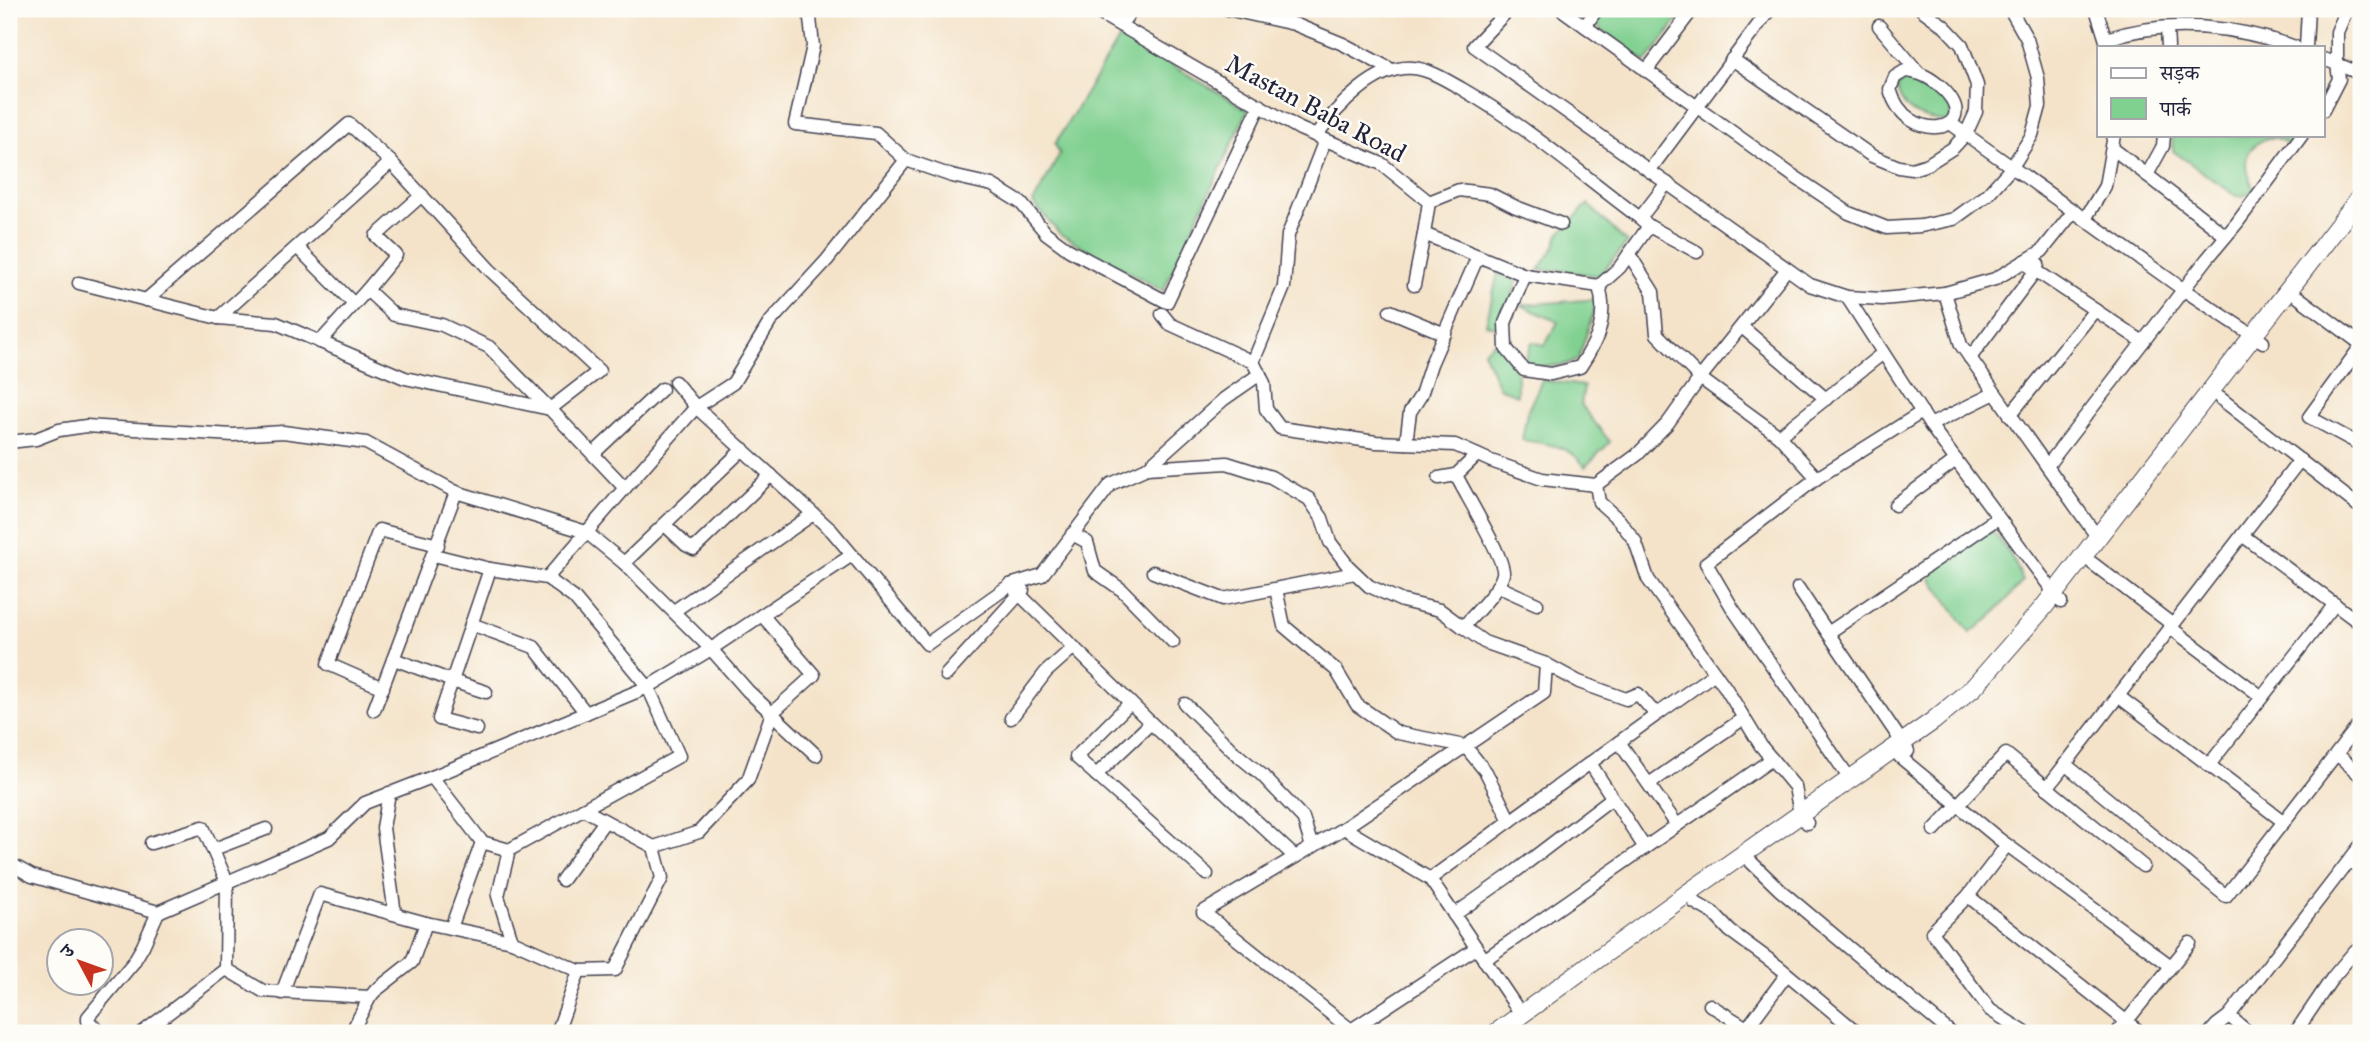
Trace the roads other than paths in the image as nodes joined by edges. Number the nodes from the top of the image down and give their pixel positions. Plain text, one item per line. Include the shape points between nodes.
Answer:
1 (810, 9) edge
2 (1091, 9) edge
3 (1133, 9) edge
4 (1227, 9) edge
5 (1509, 9) edge
6 (1561, 9) edge
7 (1597, 9) edge
8 (1693, 9) edge
9 (1770, 9) edge
10 (1922, 9) edge
11 (2010, 9) edge
12 (2096, 9) edge
13 (2308, 9) edge
14 (2347, 9) edge
15 (1120, 25) junction
16 (1585, 26) junction
17 (1879, 26) dead end
18 (2167, 28) junction
19 (2107, 43) edge
20 (2168, 46) edge
21 (2292, 46) edge
22 (2306, 46) edge
23 (2324, 58) edge
24 (1732, 59) junction
25 (2337, 64) junction
26 (1392, 70) junction
27 (1646, 71) junction
28 (1918, 72) junction
29 (2361, 74) edge
30 (1260, 105) junction
31 (1696, 108) junction
32 (2324, 108) edge
33 (1950, 123) junction
34 (1966, 134) junction
35 (2114, 136) edge
36 (2164, 136) edge
37 (2301, 136) edge
38 (1321, 138) junction
39 (2112, 148) junction
40 (906, 160) junction
41 (391, 162) junction
42 (2012, 167) junction
43 (1649, 171) junction
44 (2147, 175) junction
45 (1667, 183) junction
46 (422, 195) junction
47 (2361, 196) edge
48 (1429, 202) junction
49 (2074, 211) junction
50 (2361, 214) edge
51 (2085, 219) junction
52 (1645, 222) junction
53 (1561, 224) dead end
54 (1424, 234) junction
55 (2226, 236) junction
56 (297, 247) junction
57 (2042, 251) junction
58 (1697, 252) dead end
59 (1629, 254) junction
60 (1478, 256) junction
61 (2023, 262) junction
62 (1787, 269) junction
63 (2036, 271) junction
64 (1525, 275) junction
65 (79, 283) dead end
66 (1414, 285) dead end
67 (1599, 286) junction
68 (367, 290) junction
69 (2184, 290) junction
70 (1945, 293) junction
71 (1847, 297) junction
72 (2298, 298) junction
73 (146, 300) junction
74 (354, 304) junction
75 (2095, 310) junction
76 (1390, 311) dead end
77 (1161, 314) dead end
78 (218, 318) junction
79 (1742, 327) junction
80 (1445, 334) junction
81 (2258, 339) junction
82 (320, 342) junction
83 (2143, 342) junction
84 (2361, 345) edge
85 (1884, 353) junction
86 (1970, 358) junction
87 (1253, 362) junction
88 (1260, 374) junction
89 (1700, 378) junction
90 (675, 383) dead end
91 (662, 389) dead end
92 (1995, 393) junction
93 (2220, 398) junction
94 (1826, 399) junction
95 (696, 407) junction
96 (550, 410) junction
97 (1922, 412) junction
98 (2010, 415) junction
99 (1930, 425) junction
100 (1779, 436) junction
101 (9, 442) edge
102 (1406, 443) junction
103 (2361, 445) edge
104 (743, 449) junction
105 (593, 454) junction
106 (1477, 455) junction
107 (1956, 460) junction
108 (2300, 460) junction
109 (2047, 466) junction
110 (1147, 468) junction
111 (771, 475) junction
112 (1456, 475) junction
113 (1438, 478) dead end
114 (1818, 478) junction
115 (1596, 485) junction
116 (625, 488) junction
117 (456, 492) junction
118 (1895, 505) dead end
119 (2361, 508) edge
120 (813, 514) junction
121 (1998, 518) junction
122 (664, 524) junction
123 (586, 532) junction
124 (1072, 534) junction
125 (2242, 535) junction
126 (2098, 538) junction
127 (436, 550) junction
128 (852, 555) junction
129 (2092, 562) junction
130 (624, 564) junction
131 (490, 569) junction
132 (1153, 572) dead end
133 (1355, 573) junction
134 (547, 578) junction
135 (1029, 579) junction
136 (1010, 585) junction
137 (1497, 586) junction
138 (1276, 589) junction
139 (1798, 589) dead end
140 (1020, 595) junction
141 (2058, 598) junction
142 (1537, 604) dead end
143 (2335, 604) junction
144 (674, 611) junction
145 (762, 615) junction
146 (471, 624) junction
147 (2361, 624) edge
148 (2172, 626) junction
149 (1463, 627) junction
150 (1828, 633) junction
151 (1173, 642) dead end
152 (1074, 646) junction
153 (711, 649) junction
154 (394, 659) junction
155 (1546, 664) junction
156 (1716, 673) junction
157 (946, 675) dead end
158 (452, 681) junction
159 (648, 687) junction
160 (383, 688) junction
161 (486, 692) dead end
162 (2118, 696) junction
163 (2262, 697) junction
164 (1130, 702) junction
165 (1185, 704) dead end
166 (374, 710) dead end
167 (586, 713) junction
168 (772, 713) junction
169 (1659, 713) junction
170 (1010, 718) dead end
171 (1744, 718) junction
172 (2361, 722) edge
173 (1151, 723) junction
174 (477, 729) dead end
175 (1619, 742) junction
176 (1465, 746) junction
177 (1904, 750) junction
178 (2337, 754) junction
179 (816, 755) dead end
180 (1772, 759) junction
181 (1590, 763) junction
182 (2065, 764) junction
183 (2209, 765) junction
184 (1096, 775) junction
185 (2361, 776) edge
186 (432, 777) junction
187 (1850, 779) junction
188 (1649, 784) junction
189 (2047, 788) junction
190 (389, 793) junction
191 (1612, 798) junction
192 (1958, 807) junction
193 (583, 809) junction
194 (1804, 819) junction
195 (605, 821) junction
196 (1510, 821) junction
197 (2284, 822) junction
198 (1678, 825) junction
199 (1344, 828) junction
200 (266, 829) dead end
201 (1934, 830) dead end
202 (482, 842) junction
203 (151, 844) dead end
204 (2007, 845) junction
205 (2361, 845) edge
206 (654, 847) junction
207 (1312, 848) junction
208 (1645, 848) junction
209 (214, 849) junction
210 (509, 850) junction
211 (1295, 858) junction
212 (2350, 860) junction
213 (1751, 862) junction
214 (9, 863) edge
215 (2143, 866) dead end
216 (2361, 870) edge
217 (1207, 874) dead end
218 (1430, 879) junction
219 (562, 880) dead end
220 (227, 882) junction
221 (1968, 896) junction
222 (1694, 902) junction
223 (158, 912) junction
224 (395, 914) junction
225 (1454, 915) junction
226 (426, 923) junction
227 (451, 928) junction
228 (512, 941) junction
229 (2190, 943) dead end
230 (1476, 948) junction
231 (2361, 954) edge
232 (1484, 960) junction
233 (2171, 967) junction
234 (226, 969) junction
235 (579, 971) junction
236 (1787, 974) junction
237 (282, 992) junction
238 (370, 997) junction
239 (1710, 1005) dead end
240 (1521, 1014) junction
241 (2230, 1016) junction
242 (2127, 1021) junction
243 (1353, 1031) edge
244 (1751, 1031) edge
245 (101, 1033) edge
246 (142, 1033) edge
247 (351, 1033) edge
248 (557, 1033) edge
249 (1496, 1033) edge
250 (1512, 1033) edge
251 (1858, 1033) edge
252 (1951, 1033) edge
253 (2026, 1033) edge
254 (2118, 1033) edge
255 (2141, 1033) edge
256 (2210, 1033) edge
257 (2249, 1033) edge
258 (2295, 1033) edge

1 - 40 street via 813,46 794,124 876,133
2 - 15 street, Mastan Baba Road
3 - 15 street
4 - 26 street via 1294,24
5 - 43 street via 1474,46
6 - 16 street
7 - 16 street
8 - 27 street
9 - 24 street
10 - 34 street via 1962,45 1977,85 1976,112
11 - 42 street via 2027,38 2040,106 2032,135
12 - 19 street
13 - 22 street
14 - 25 street via 2337,32
15 - 30 street, Mastan Baba Road
16 - 27 street
17 - 28 street
18 - 19 street via 2127,33
18 - 20 street
18 - 21 street via 2242,31
23 - 25 street
24 - 31 street
24 - 34 street via 1872,156 1899,167 1928,164
25 - 29 street
25 - 32 street via 2339,79
26 - 38 street via 1355,92 1328,120
26 - 52 street via 1414,68 1497,109
27 - 31 street
28 - 33 street via 1949,94 1955,107
28 - 33 street via 1905,71 1895,77 1890,89 1896,104 1903,114 1928,127
30 - 38 street, Mastan Baba Road
30 - 40 street via 1167,302 1069,250 1046,233 1021,203 992,185
31 - 42 street via 1849,213 1887,228 1954,219 1987,195
31 - 43 street
33 - 34 street
34 - 42 street
35 - 39 street
36 - 44 street
37 - 55 street
38 - 48 street, Mastan Baba Road via 1382,164
38 - 87 street via 1287,235 1284,286
39 - 44 street
39 - 51 street via 2105,186
40 - 95 street via 827,260 770,322 733,383
41 - 46 street
41 - 56 street
41 - 73 street via 349,124
42 - 49 street
43 - 45 street
44 - 55 street
45 - 52 street
45 - 62 street
46 - 68 street via 376,236 396,255
46 - 96 street via 490,270 599,371
47 - 81 highway
48 - 53 street via 1459,190 1490,194
48 - 54 street
49 - 51 street
49 - 57 street
50 - 72 highway
51 - 69 street
52 - 58 street
52 - 59 street
54 - 60 street
54 - 66 street
55 - 69 street
56 - 74 street
56 - 78 street
57 - 61 street
57 - 63 street
59 - 67 street
59 - 89 street via 1653,292 1657,334
60 - 64 street
60 - 80 street
61 - 63 street
61 - 70 street via 1995,279
62 - 71 street via 1810,285
62 - 79 street
63 - 75 street
63 - 86 street
64 - 67 street
64 - 67 street via 1505,323 1506,348 1524,370 1551,374 1580,368 1598,340 1604,304
65 - 73 street
68 - 74 street
68 - 96 street via 394,315 442,325 489,347
69 - 81 street
69 - 83 street
70 - 71 street
70 - 86 street via 1961,345
71 - 85 street
72 - 81 highway
72 - 84 street
73 - 78 street
74 - 82 street
75 - 83 street
75 - 98 street
76 - 80 street
77 - 87 street via 1170,324
78 - 82 street via 276,323
79 - 89 street
79 - 94 street
80 - 102 street via 1410,412
81 - 93 highway
81 - 126 highway
82 - 96 street via 405,378
83 - 109 street
84 - 103 street via 2309,416
85 - 94 street
85 - 97 street
86 - 92 street
87 - 88 street
88 - 102 street via 1266,409 1280,428
88 - 110 street via 1224,399
89 - 100 street
89 - 115 street via 1668,423
90 - 95 street
91 - 105 street
92 - 98 street
92 - 99 street
93 - 108 street
93 - 129 highway
94 - 100 street
95 - 104 street
95 - 116 street
96 - 105 street
97 - 99 street
97 - 114 street
98 - 109 street
99 - 107 street
100 - 114 street
101 - 117 street via 86,426 233,435 284,432 366,443
102 - 106 street via 1455,445
104 - 111 street
104 - 122 street
105 - 116 street
106 - 112 street
106 - 115 street via 1542,479
107 - 118 street
107 - 121 street
108 - 119 street
108 - 125 street
109 - 126 street
110 - 124 street via 1111,484
110 - 133 street via 1227,463 1271,477 1309,499 1331,542
111 - 120 street
111 - 122 street via 694,549
112 - 113 street
112 - 137 street via 1499,555 1504,572
114 - 187 street via 1706,563
115 - 156 street via 1600,502 1635,541 1648,579
116 - 123 street
117 - 123 street
117 - 127 street
120 - 128 street
120 - 144 street
121 - 141 street
121 - 150 street
122 - 130 street
123 - 130 street
123 - 134 street
124 - 135 street via 1042,575
124 - 151 street via 1087,542 1095,570 1122,590
125 - 143 street
125 - 148 street
126 - 141 highway
127 - 131 street
127 - 154 street
127 - 160 street via 379,530 328,664
128 - 136 street via 927,643
128 - 145 street
129 - 141 highway
129 - 148 street
130 - 144 street
131 - 134 street
131 - 146 street
132 - 138 street via 1223,599
133 - 138 street
133 - 149 street via 1369,586 1402,601 1440,610
134 - 159 street via 574,598
135 - 136 street
135 - 140 street
136 - 140 street
137 - 142 street
137 - 149 street
138 - 176 street via 1284,626 1336,670 1357,705 1398,733
139 - 150 street
140 - 152 street
140 - 157 street
141 - 177 highway via 1981,694 1939,730
143 - 147 street
143 - 163 street
144 - 153 street
145 - 153 street
145 - 168 street via 814,676
146 - 158 street
146 - 167 street via 534,647
148 - 162 street
148 - 163 street
149 - 155 street via 1484,642
150 - 177 street
152 - 164 street
152 - 170 street via 1046,672
153 - 159 street
153 - 168 street
154 - 158 street
154 - 160 street
155 - 169 street via 1626,699 1638,694
155 - 176 street via 1544,693
156 - 169 street
156 - 171 street
158 - 161 street
158 - 174 street via 439,719
159 - 167 street
159 - 193 street via 679,756
160 - 166 street
162 - 182 street
162 - 183 street
163 - 183 street
164 - 173 street
164 - 184 street via 1076,757
165 - 207 street via 1303,818
167 - 186 street
168 - 179 street
168 - 206 street via 748,780 699,832
169 - 175 street
171 - 180 street
171 - 188 street
172 - 178 street
173 - 184 street
173 - 211 street
175 - 181 street
175 - 188 street
176 - 196 street via 1486,772
176 - 199 street
177 - 187 highway
177 - 192 street
177 - 194 highway
178 - 185 street
178 - 197 street
180 - 194 street via 1795,787
180 - 198 street
181 - 191 street
181 - 196 street
182 - 189 street
182 - 197 street via 2226,896
183 - 197 street
184 - 217 street
186 - 190 street
186 - 202 street
187 - 194 highway
188 - 198 street
189 - 192 street via 2006,754
189 - 215 street
190 - 220 street via 365,803 329,838
190 - 224 street via 383,828
191 - 208 street
191 - 225 street
192 - 201 street
192 - 204 street
193 - 195 street
193 - 210 street
194 - 213 highway
194 - 240 highway
195 - 206 street
195 - 219 street
196 - 218 street
198 - 208 street
199 - 207 street
199 - 218 street
200 - 209 street
202 - 210 street
202 - 227 street
203 - 209 street via 203,827
204 - 221 street
204 - 233 street
205 - 212 street
206 - 235 street via 662,878 615,970
207 - 211 street
208 - 232 street
209 - 220 street
210 - 228 street via 498,896
211 - 243 street via 1203,912
212 - 216 street
212 - 241 street
213 - 222 highway
213 - 252 street
214 - 223 street via 32,876
218 - 225 street
220 - 223 street
220 - 234 street
221 - 242 street
221 - 253 street via 1931,932 1990,1010
222 - 236 street
222 - 250 highway
223 - 245 street via 133,963 88,1017
224 - 226 street
224 - 237 street via 320,894
225 - 230 street
226 - 227 street
226 - 238 street via 412,962
227 - 228 street
228 - 235 street
229 - 233 street
230 - 232 street
230 - 243 street
231 - 258 street via 2355,951 2333,977
232 - 240 street
233 - 242 street
234 - 237 street via 263,992
234 - 246 street
235 - 248 street
236 - 244 street
236 - 251 street
237 - 238 street
238 - 247 street
239 - 244 street
240 - 249 highway
241 - 256 street
241 - 257 street
242 - 254 street
242 - 255 street

